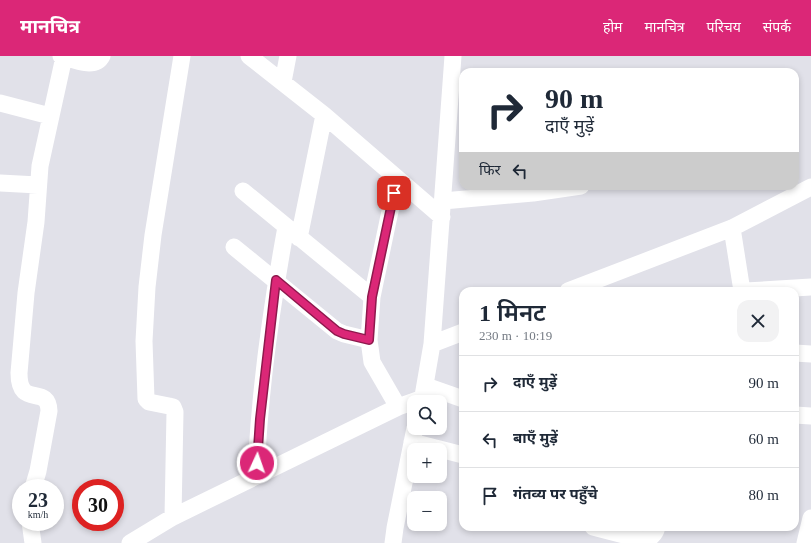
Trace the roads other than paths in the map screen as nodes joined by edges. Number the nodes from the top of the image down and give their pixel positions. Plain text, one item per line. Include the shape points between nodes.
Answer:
1 (62, 56) edge
2 (102, 56) edge
3 (182, 56) edge
4 (249, 56) edge
5 (288, 56) edge
6 (453, 56) edge
7 (283, 82) junction
8 (0, 103) edge
9 (324, 115) junction
10 (50, 116) junction
11 (397, 178) junction
12 (0, 183) edge
13 (38, 185) junction
14 (811, 188) edge
15 (554, 190) edge
16 (243, 191) dead end
17 (442, 209) junction
18 (286, 227) junction
19 (732, 228) junction
20 (299, 238) junction
21 (234, 247) dead end
22 (276, 280) junction
23 (578, 287) edge
24 (741, 287) edge
25 (811, 287) edge
26 (799, 288) edge
27 (372, 297) junction
28 (459, 334) edge
29 (369, 340) junction
30 (432, 344) junction
31 (799, 353) edge
32 (811, 354) edge
33 (423, 395) edge
34 (447, 397) edge
35 (459, 399) edge
36 (407, 403) edge
37 (398, 407) junction
38 (799, 415) edge
39 (811, 416) edge
40 (414, 435) edge
41 (459, 453) edge
42 (256, 476) junction
43 (36, 479) edge
44 (173, 517) junction
45 (31, 531) edge
46 (608, 531) edge
47 (656, 531) edge
48 (33, 543) edge
49 (130, 543) edge
50 (393, 543) edge

1 - 2 street via 95,63
1 - 10 street
3 - 44 street via 153,235 144,341 146,399 149,402 173,407 175,412
4 - 7 street
5 - 7 street
6 - 17 street
7 - 9 street
8 - 10 street
9 - 11 street
9 - 20 street
10 - 13 street
11 - 17 street
11 - 27 street
12 - 13 street
13 - 43 street via 19,373 22,391 45,399 49,403 50,411
14 - 19 street
15 - 17 street
16 - 18 street
17 - 30 street
18 - 20 street
18 - 22 street
19 - 23 street
19 - 24 street
20 - 27 street
21 - 22 street
22 - 29 street via 337,331
22 - 42 street
25 - 26 street
27 - 29 street
28 - 30 street
29 - 37 street via 372,362
30 - 33 street
31 - 32 street
34 - 35 street
36 - 37 street
37 - 42 street
38 - 39 street
40 - 41 street
40 - 50 street
42 - 44 street
44 - 49 street
45 - 48 street
46 - 47 street via 643,540 651,538

